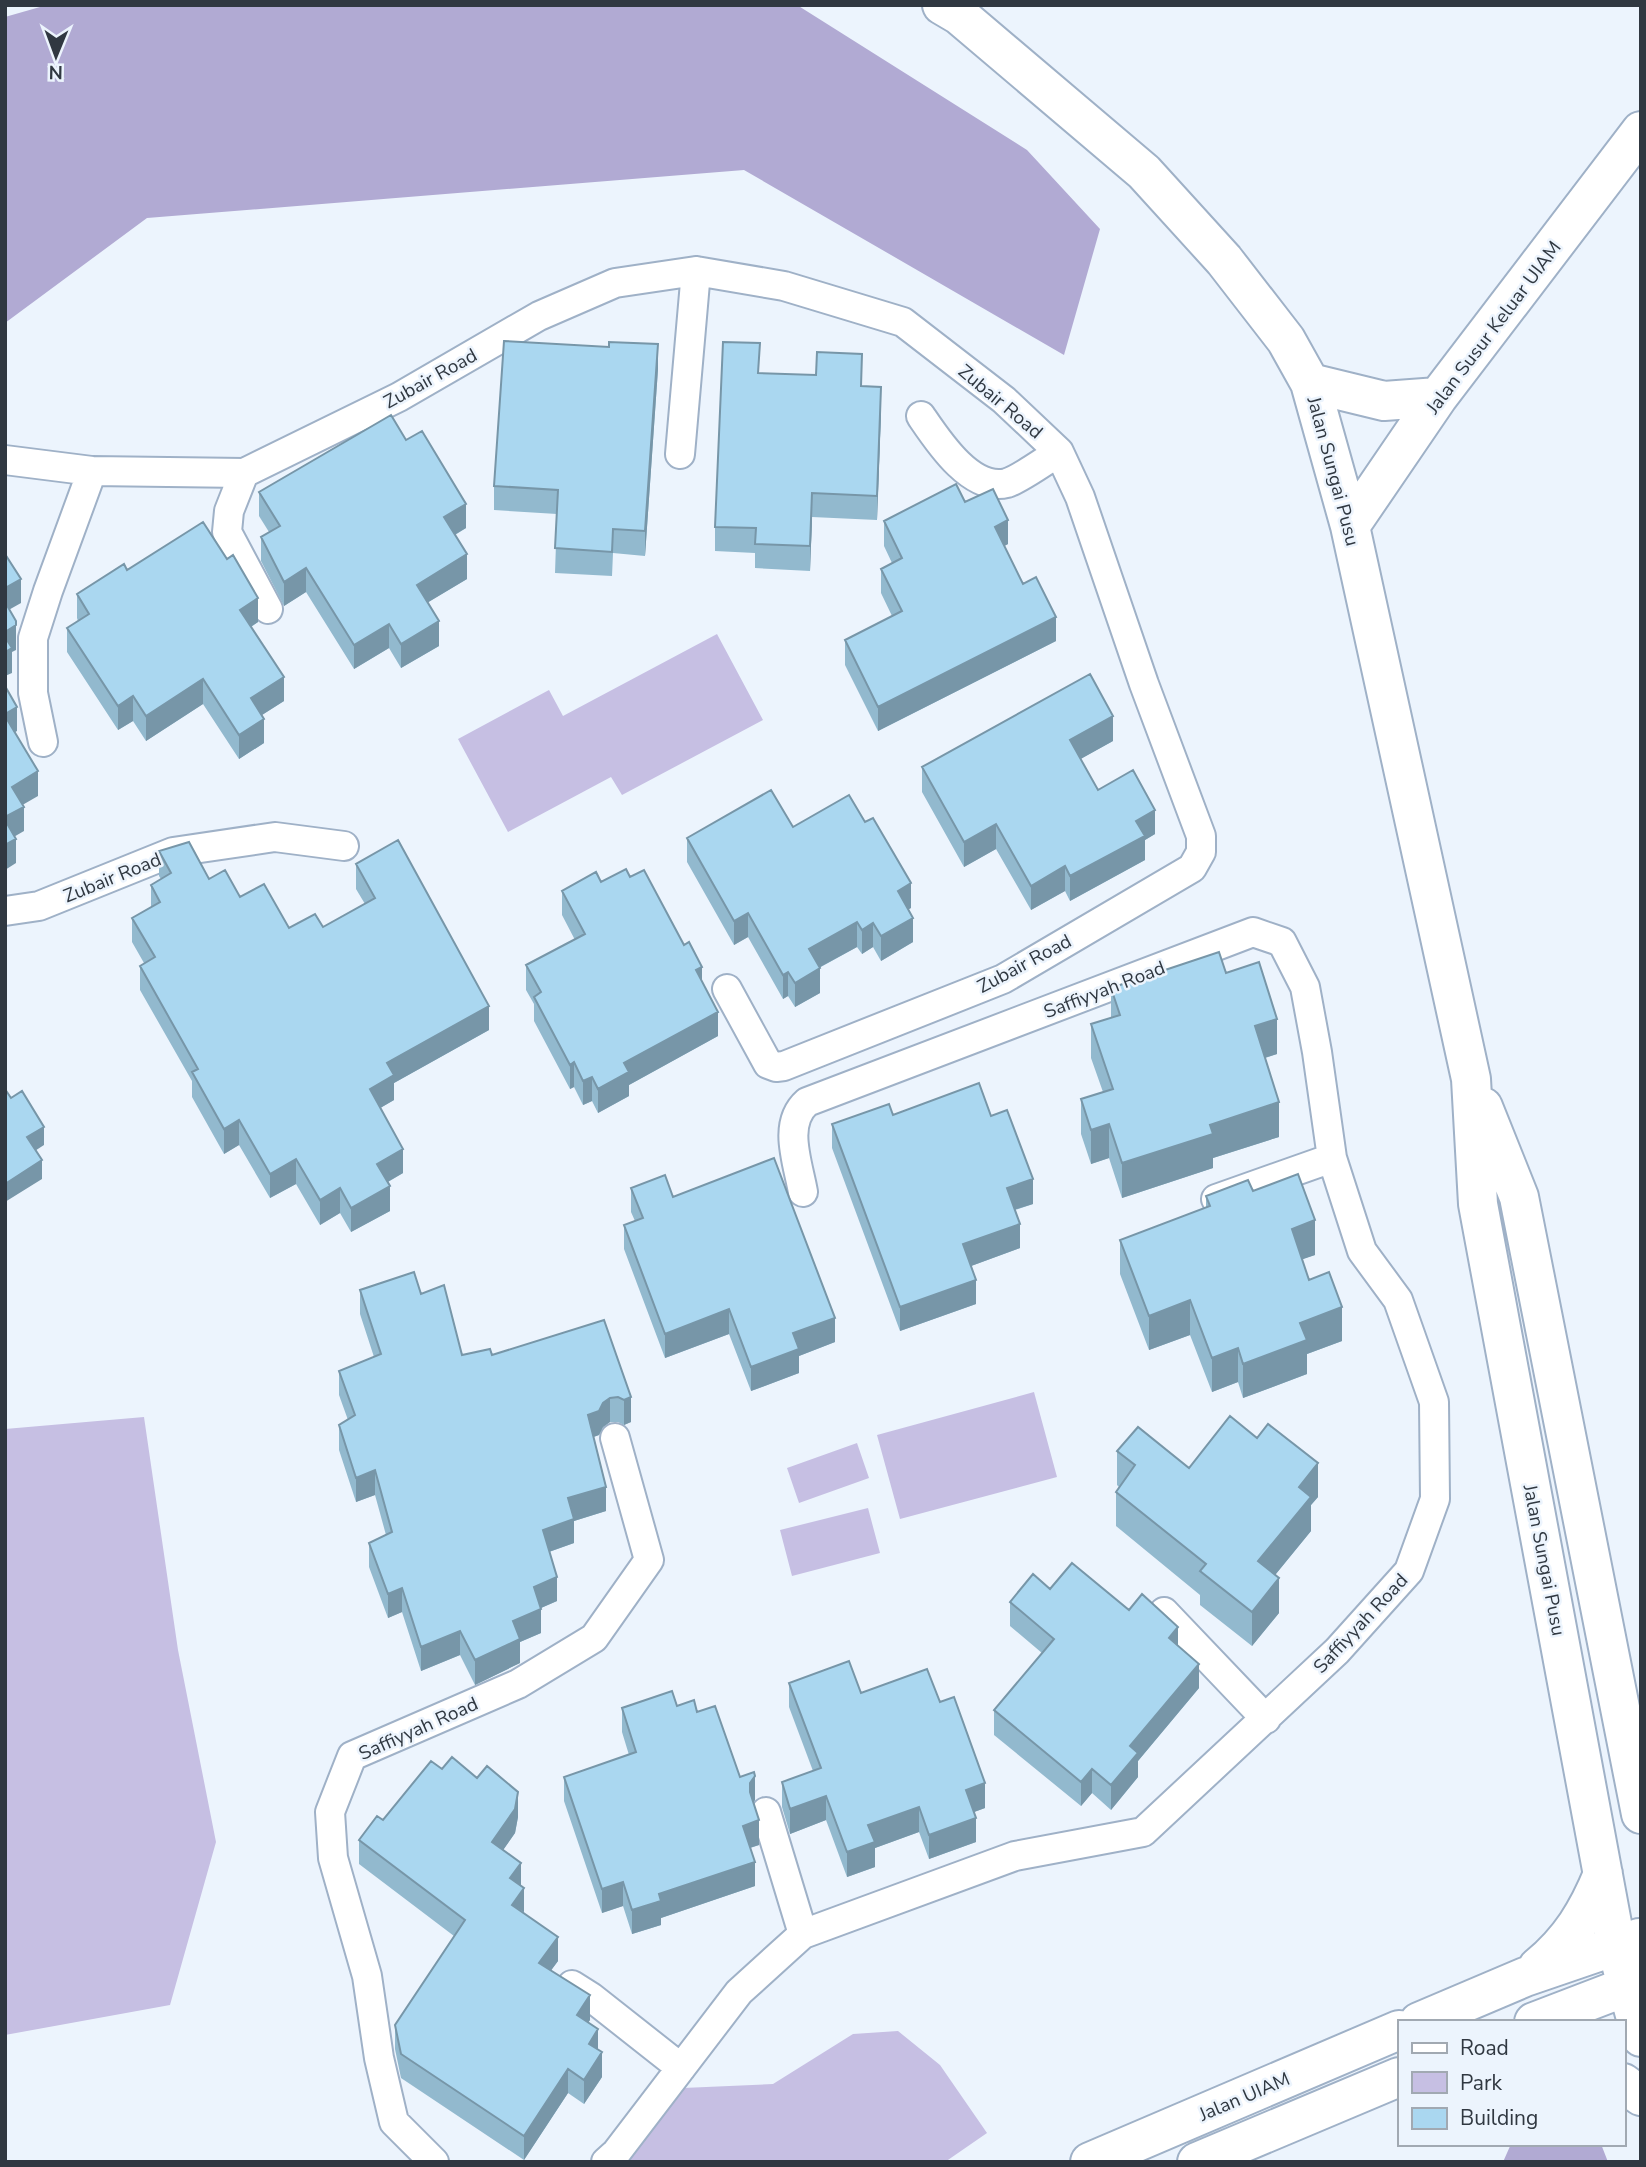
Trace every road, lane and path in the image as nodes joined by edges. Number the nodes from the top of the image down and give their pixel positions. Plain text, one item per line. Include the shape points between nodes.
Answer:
1 (942, 5) edge
2 (1641, 131) edge
3 (696, 271) junction
4 (1310, 383) junction
5 (1438, 397) junction
6 (921, 416) dead end
7 (1059, 452) junction
8 (680, 454) dead end
9 (5, 460) edge
10 (92, 471) junction
11 (244, 473) junction
12 (1350, 526) junction
13 (268, 609) dead end
14 (43, 742) dead end
15 (344, 846) dead end
16 (5, 911) edge
17 (727, 989) dead end
18 (1471, 1079) junction
19 (1332, 1158) junction
20 (803, 1192) dead end
21 (1209, 1201) edge
22 (615, 1438) dead end
23 (1164, 1612) edge
24 (1266, 1719) junction
25 (766, 1812) dead end
26 (1641, 1814) edge
27 (1603, 1874) junction
28 (803, 1934) junction
29 (1628, 1941) edge
30 (1525, 1976) junction
31 (1634, 1983) edge
32 (572, 1985) edge
33 (1424, 2020) edge
34 (1539, 2020) edge
35 (1398, 2031) edge
36 (1641, 2037) edge
37 (681, 2068) junction
38 (1398, 2077) edge
39 (1625, 2084) edge
40 (1641, 2096) edge
41 (1175, 2146) edge
42 (434, 2162) edge
43 (606, 2162) edge
44 (1090, 2162) edge
45 (1197, 2162) edge

1 - 4 main road, Jalan Sungai Pusu via 1144,172 1224,260 1286,340
2 - 5 main road, Jalan Susur Keluar UIAM
3 - 7 street, Zubair Road via 784,286 903,323 1004,400
3 - 8 street
3 - 11 street, Zubair Road via 615,284 539,316 399,397
4 - 5 main road via 1384,401
4 - 12 main road, Jalan Sungai Pusu
5 - 12 main road, Jalan Susur Keluar UIAM
6 - 7 street via 942,447 968,472 989,484 1008,483
7 - 17 street, Zubair Road via 1080,497 1200,836 1201,852 1192,868 1003,979 784,1066 768,1064
9 - 10 street, Zubair Road
10 - 11 street, Zubair Road
10 - 14 street via 33,638 33,693
11 - 13 street via 229,511 227,532
12 - 18 main road, Jalan Sungai Pusu
15 - 16 street, Zubair Road via 275,837 173,852 39,906
18 - 26 main road, Jalan Sungai Pusu via 1519,1196
18 - 27 main road, Jalan Sungai Pusu via 1478,1204
19 - 20 street, Saffiyyah Road via 1305,987 1282,942 1253,932 807,1102 797,1111 792,1127
19 - 21 street
19 - 24 street, Saffiyyah Road via 1362,1251 1398,1300 1434,1402 1435,1499 1409,1571 1337,1651
22 - 42 street, Saffiyyah Road via 649,1560 594,1638 518,1684 352,1756 330,1812 333,1858 367,1976 394,2122
23 - 24 street
24 - 28 street, Saffiyyah Road via 1143,1832 1016,1856
25 - 28 street
27 - 29 main road, Jalan Sungai Pusu
27 - 30 main road via 1573,1932
28 - 37 street, Saffiyyah Road via 739,1992
29 - 30 main road
29 - 31 main road, Jalan Sungai Pusu
30 - 33 main road
31 - 34 main road
31 - 36 main road, Jalan Sungai Pusu
32 - 37 street
35 - 41 main road, Jalan UIAM
37 - 43 street, Saffiyyah Road
38 - 45 main road
39 - 40 main road
41 - 44 main road, Jalan UIAM

